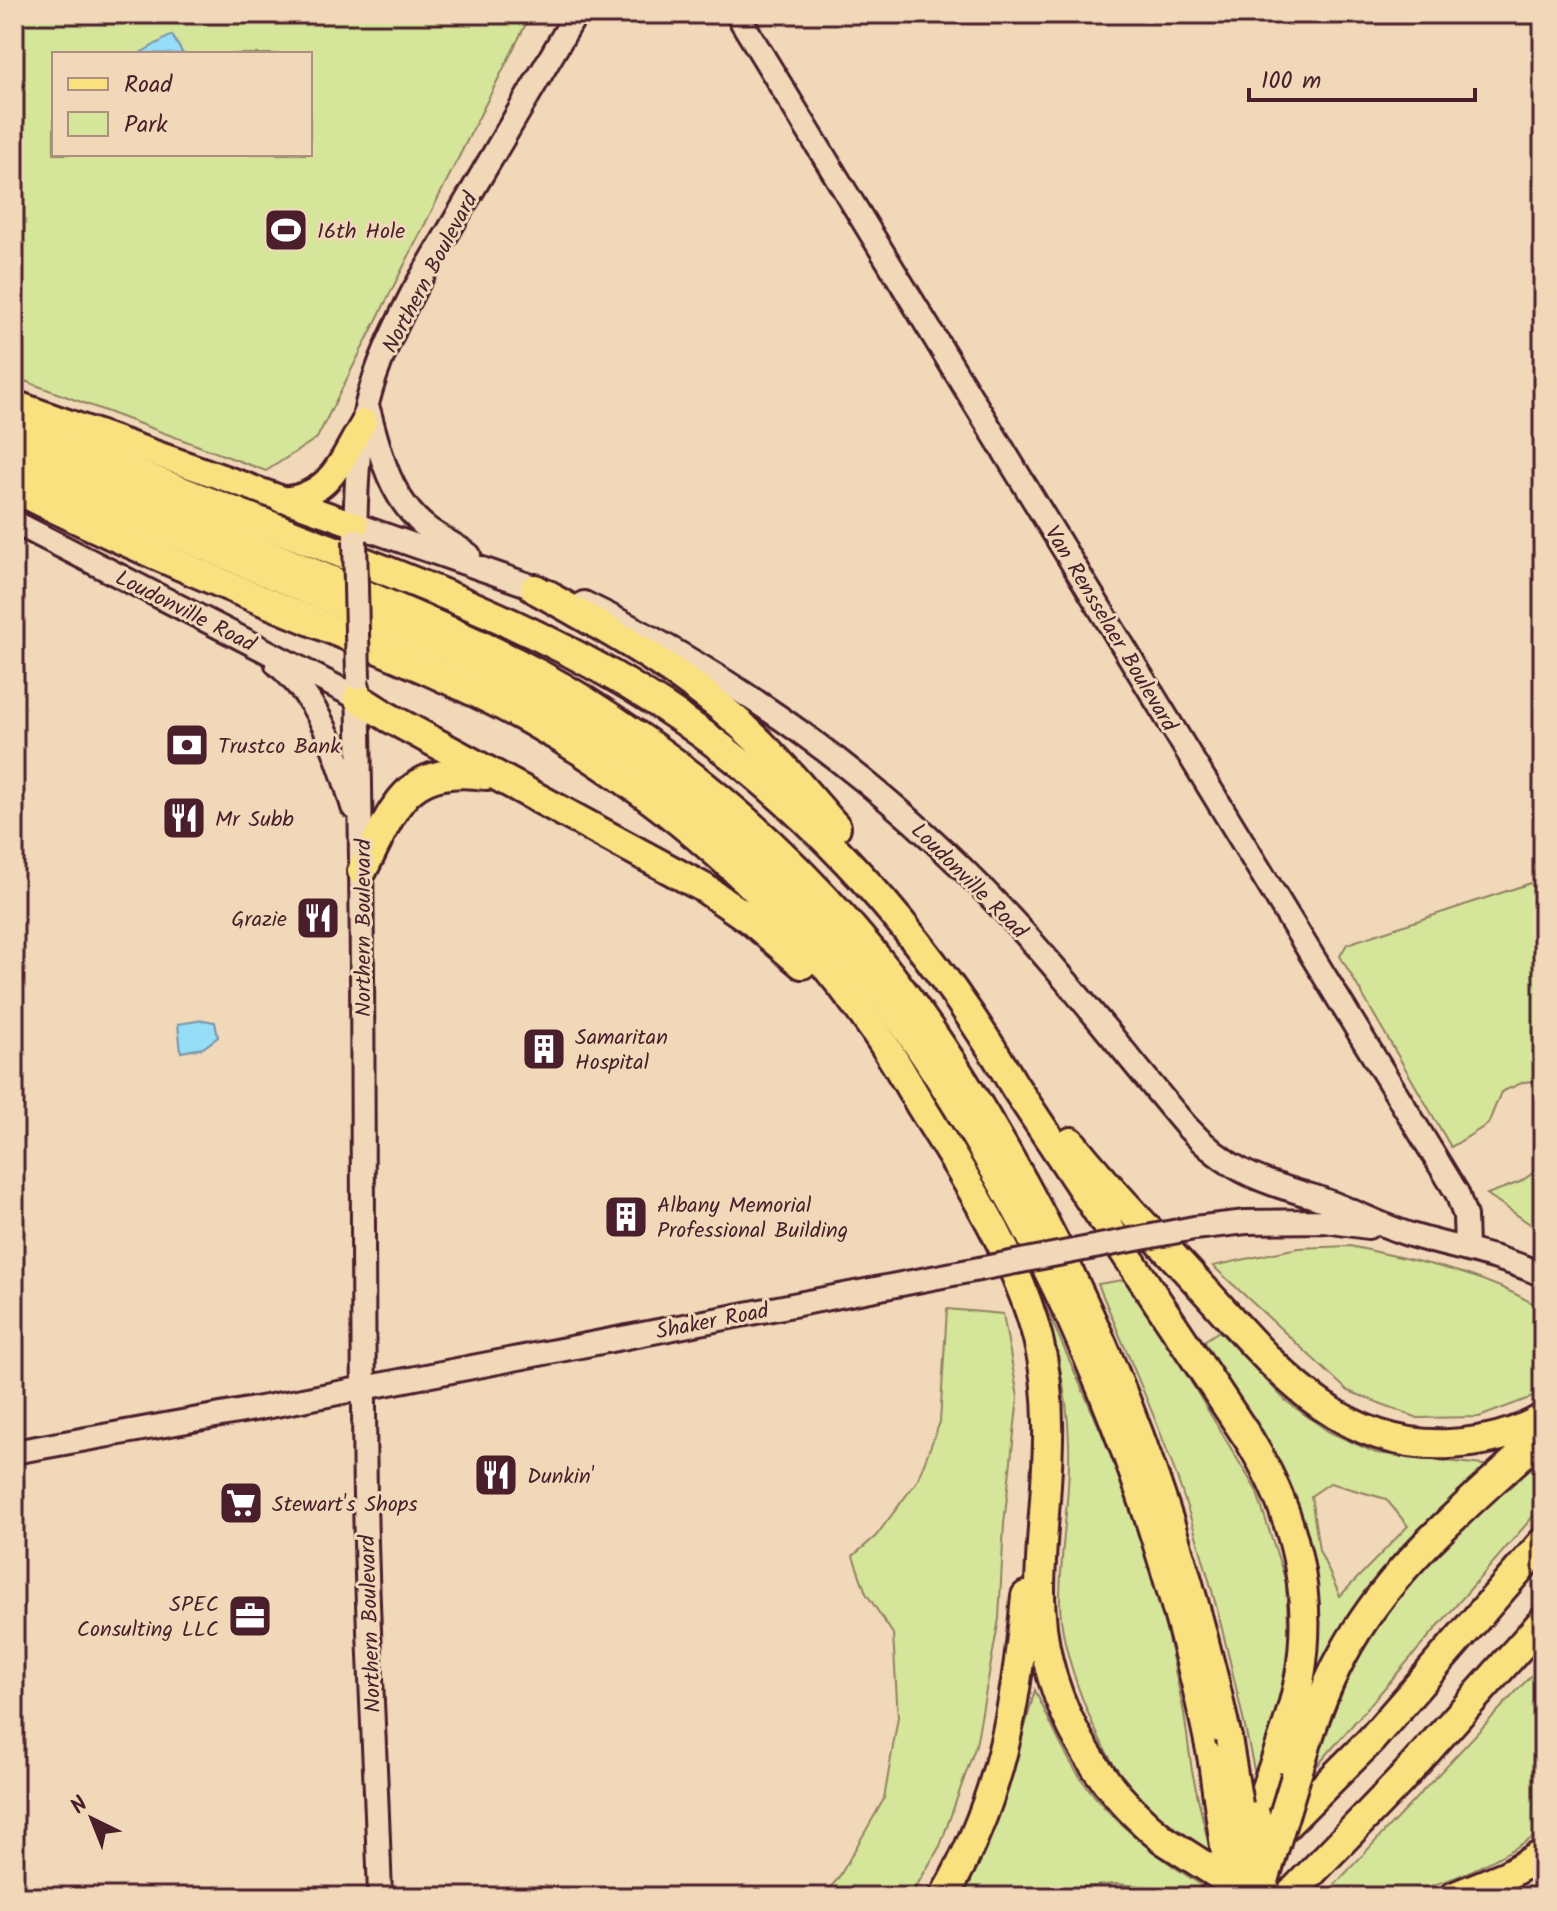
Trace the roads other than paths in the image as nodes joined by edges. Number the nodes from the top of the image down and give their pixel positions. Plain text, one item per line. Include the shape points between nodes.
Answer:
1 (574, 14) edge
2 (737, 14) edge
3 (14, 403) edge
4 (366, 413) junction
5 (14, 426) edge
6 (14, 447) edge
7 (14, 467) edge
8 (14, 488) edge
9 (280, 500) junction
10 (14, 522) edge
11 (355, 533) junction
12 (497, 573) junction
13 (535, 589) junction
14 (254, 645) junction
15 (358, 688) junction
16 (498, 776) junction
17 (362, 839) junction
18 (362, 871) junction
19 (918, 942) junction
20 (979, 1026) junction
21 (913, 1093) junction
22 (1412, 1236) junction
23 (1466, 1248) junction
24 (1543, 1275) edge
25 (364, 1387) junction
26 (1543, 1418) edge
27 (1543, 1435) edge
28 (14, 1452) edge
29 (1048, 1461) junction
30 (1543, 1542) edge
31 (1543, 1621) edge
32 (1543, 1854) edge
33 (1237, 1895) edge
34 (380, 1897) edge
35 (944, 1897) edge
36 (1271, 1897) edge
37 (1288, 1897) edge
38 (1453, 1897) edge

1 - 4 main road, Northern Boulevard via 414,290 382,357
2 - 23 main road, Van Rensselaer Boulevard via 1457,1193 1465,1216
3 - 9 main road
4 - 9 main road via 321,488 306,497
4 - 11 main road, Northern Boulevard
4 - 12 main road via 406,506 427,527
5 - 19 highway via 459,599 603,670 663,706 758,778 845,859
6 - 33 main road, bridge via 421,616 533,669 693,774 815,884 869,945 935,1033 1017,1168 1120,1382 1202,1623 1229,1738
7 - 33 main road, bridge via 419,639 542,699 691,799 815,916 881,995 940,1080 1002,1185 1105,1403 1181,1628
8 - 21 highway via 158,557 448,679 527,719 609,770 712,850 786,922 853,1000
9 - 11 main road
10 - 14 main road, Loudonville Road
11 - 12 main road, Loudonville Road
11 - 15 main road, Northern Boulevard, bridge
12 - 13 main road, Loudonville Road
13 - 19 highway via 646,652 741,724 876,874
13 - 22 main road, Loudonville Road via 579,601 668,646 872,788 1001,908 1186,1126 1221,1158 1261,1181
14 - 15 main road, Loudonville Road
14 - 17 main road via 295,681 321,717
15 - 16 highway via 388,717
15 - 17 main road, Northern Boulevard
16 - 18 highway via 456,771 431,776 410,789
16 - 21 highway via 695,883 752,921 824,987
17 - 18 main road, Northern Boulevard
18 - 25 main road, Northern Boulevard
19 - 20 highway
20 - 26 highway via 1108,1185 1286,1377 1327,1411 1387,1438 1433,1444 1497,1438
20 - 33 highway, bridge via 1250,1441 1295,1541 1303,1591 1302,1656
21 - 29 highway via 971,1190 1027,1303 1046,1382
22 - 23 main road, Loudonville Road
22 - 25 main road, Shaker Road, bridge via 1325,1221 1194,1228
23 - 24 main road, Loudonville Road
25 - 28 main road, Shaker Road
25 - 34 main road, Northern Boulevard
27 - 33 highway, bridge via 1419,1551 1370,1610 1330,1680 1296,1776
29 - 33 highway, bridge via 1040,1592 1056,1692 1097,1771 1127,1807
29 - 35 highway via 1008,1739 981,1822
30 - 33 highway
31 - 37 highway
32 - 38 highway
33 - 36 highway, bridge

